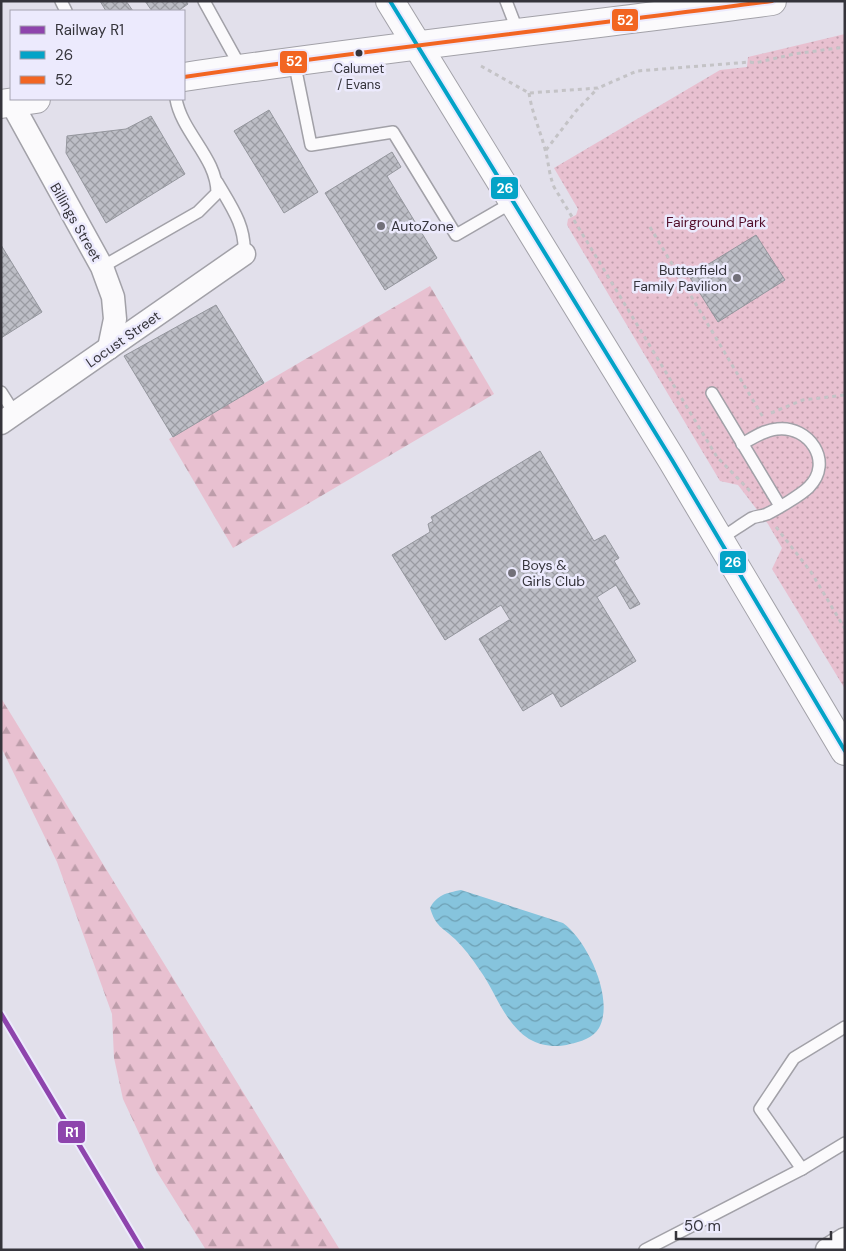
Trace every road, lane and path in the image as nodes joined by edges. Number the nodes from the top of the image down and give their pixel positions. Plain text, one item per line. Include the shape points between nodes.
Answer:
1 (204, 1) edge
2 (390, 1) edge
3 (506, 1) edge
4 (755, 2) edge
5 (519, 34) junction
6 (416, 44) junction
7 (845, 47) edge
8 (294, 61) junction
9 (481, 66) dead end
10 (241, 68) junction
11 (185, 77) edge
12 (598, 88) junction
13 (528, 93) junction
14 (176, 100) edge
15 (16, 102) edge
16 (546, 150) junction
17 (217, 182) junction
18 (513, 202) junction
19 (650, 228) dead end
20 (244, 254) joint
21 (102, 267) junction
22 (109, 348) junction
23 (1, 392) edge
24 (712, 393) dead end
25 (845, 395) edge
26 (8, 418) edge
27 (742, 444) junction
28 (780, 506) junction
29 (767, 514) junction
30 (720, 539) junction
31 (845, 629) edge
32 (845, 751) edge
33 (845, 1027) edge
34 (845, 1143) edge
35 (802, 1169) junction
36 (845, 1239) edge
37 (645, 1250) edge
38 (827, 1250) edge

1 - 10 lane
2 - 6 street
3 - 5 lane
4 - 5 street
5 - 6 street
6 - 8 street
6 - 18 street
7 - 12 path via 800,52 755,63 637,71
8 - 10 street
8 - 18 lane via 311,145 394,132 456,235
9 - 13 path
10 - 11 street
12 - 13 path
12 - 16 path
13 - 16 path
14 - 17 lane
15 - 21 street, Billings Street
16 - 29 path via 547,170 554,187 717,457 742,481
17 - 20 lane via 241,224 245,238
17 - 21 lane via 217,193 198,212
18 - 30 street
19 - 25 path via 764,417 803,400
20 - 22 street, Locust Street
21 - 22 street, Billings Street via 113,297 115,319
22 - 26 street, Locust Street
23 - 26 lane
24 - 27 lane
27 - 28 lane
27 - 28 lane via 778,429 798,432 813,443 818,454 816,476 809,487
28 - 29 lane
29 - 30 lane via 754,517
29 - 31 path via 811,572
30 - 32 street
33 - 35 lane via 794,1058 760,1109
34 - 35 lane
35 - 37 lane
36 - 38 street

